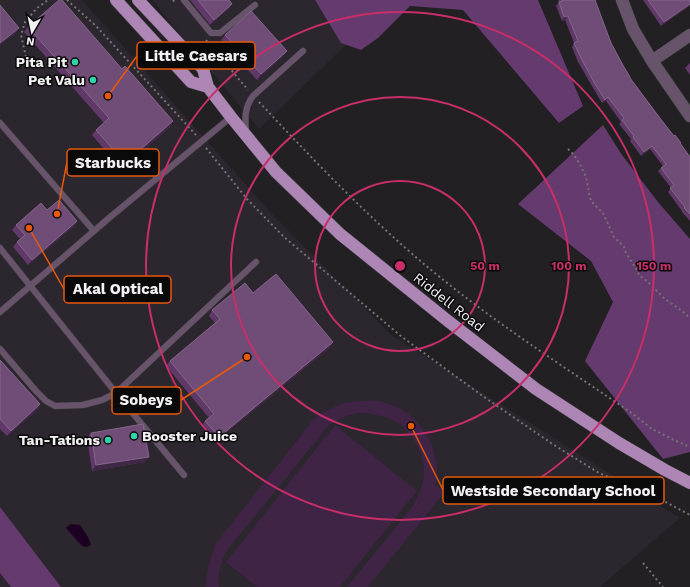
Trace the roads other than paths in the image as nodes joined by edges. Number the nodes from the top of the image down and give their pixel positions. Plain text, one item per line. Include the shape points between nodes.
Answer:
1 (116, 0) edge
2 (138, 0) edge
3 (184, 0) edge
4 (622, 0) edge
5 (255, 5) dead end
6 (690, 35) edge
7 (303, 51) dead end
8 (652, 61) junction
9 (208, 87) junction
10 (690, 116) edge
11 (231, 117) junction
12 (0, 123) edge
13 (246, 135) junction
14 (94, 231) junction
15 (0, 248) edge
16 (256, 262) dead end
17 (30, 286) junction
18 (0, 312) edge
19 (0, 349) edge
20 (116, 393) junction
21 (184, 475) dead end
22 (690, 483) edge

1 - 9 main road via 191,82
2 - 9 main road, Riddell Road via 203,69
3 - 5 lane via 211,33 220,34
4 - 8 street via 633,29
6 - 8 street
7 - 13 lane via 248,102 245,117
8 - 10 street
9 - 11 main road, Riddell Road
11 - 13 main road, Riddell Road
11 - 14 lane
12 - 14 lane
13 - 22 main road, Riddell Road via 276,172 340,234 448,321 536,389
14 - 17 lane
15 - 17 lane
16 - 20 lane
17 - 18 lane
17 - 20 lane
19 - 20 lane via 36,391 55,406 83,405
20 - 21 lane

